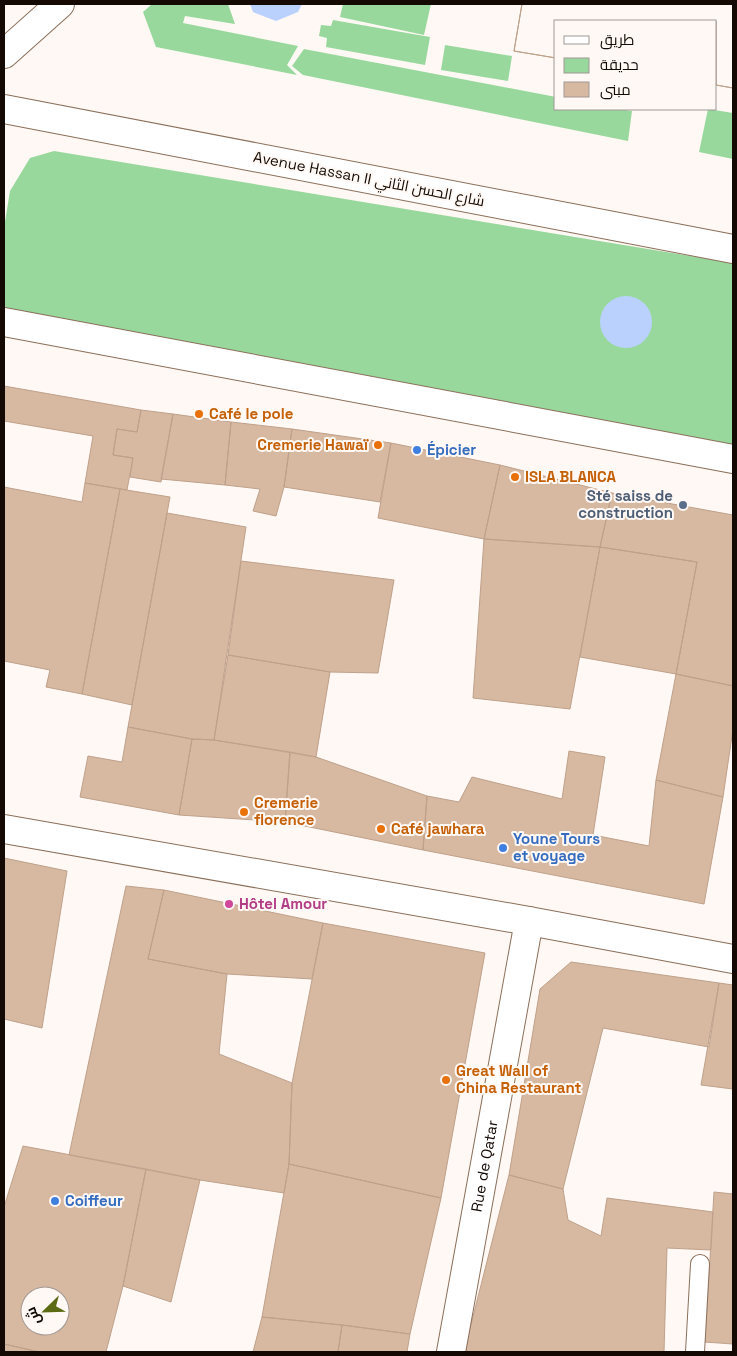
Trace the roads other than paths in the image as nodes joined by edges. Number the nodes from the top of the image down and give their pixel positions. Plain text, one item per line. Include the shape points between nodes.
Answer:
1 (60, 4) edge
2 (4, 54) edge
3 (4, 109) edge
4 (733, 249) edge
5 (4, 322) edge
6 (733, 459) edge
7 (4, 829) edge
8 (529, 920) junction
9 (733, 959) edge
10 (700, 1264) dead end
11 (451, 1352) edge
12 (695, 1352) edge

1 - 2 main road
3 - 4 main road, Avenue Hassan II شارع الحسن الثاني
5 - 6 main road
7 - 8 main road
8 - 9 main road
8 - 11 main road, Rue de Qatar
10 - 12 lane

